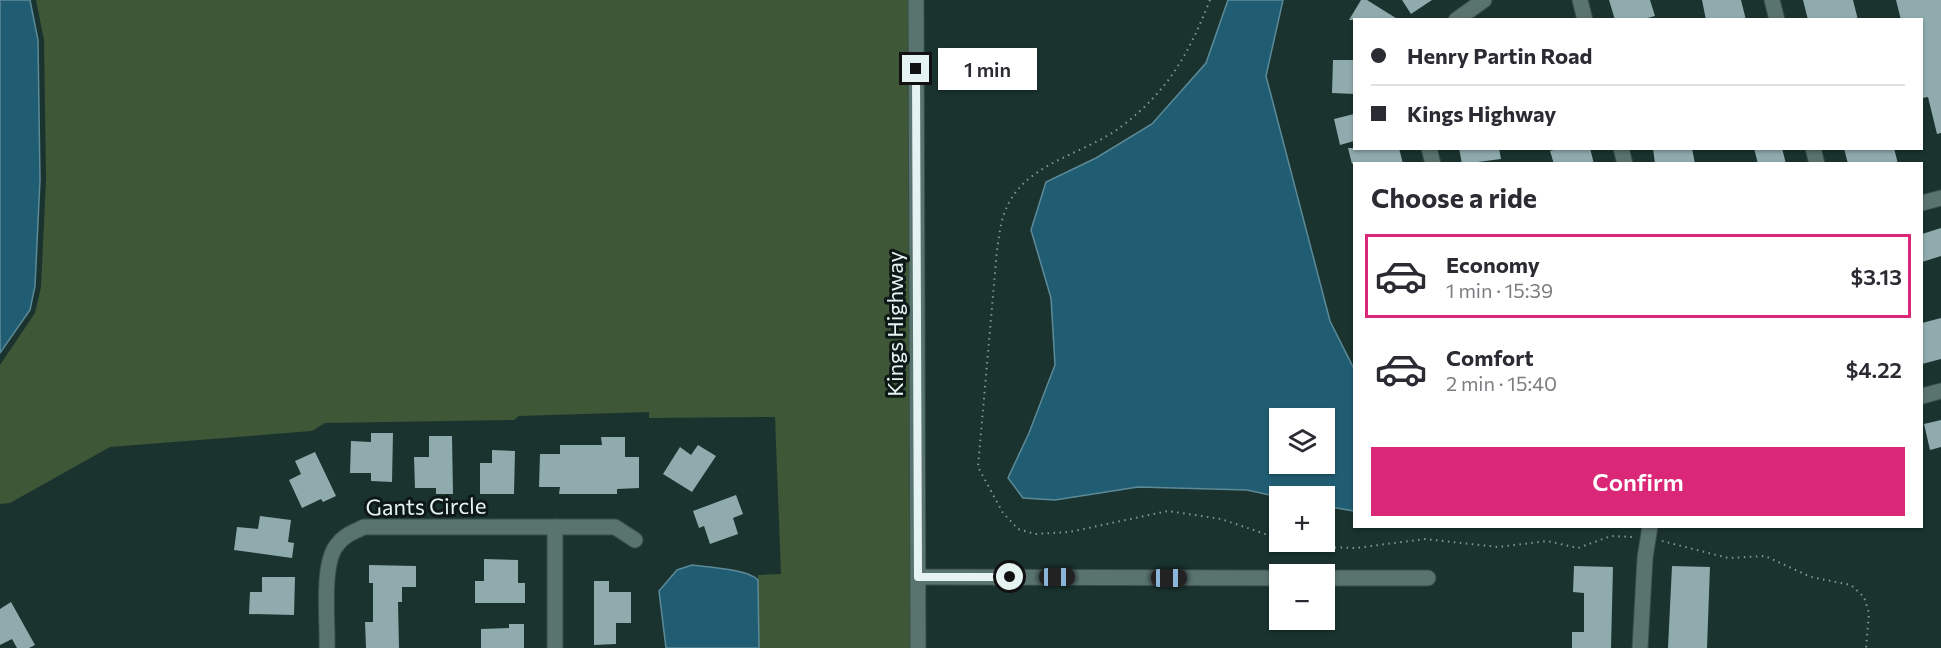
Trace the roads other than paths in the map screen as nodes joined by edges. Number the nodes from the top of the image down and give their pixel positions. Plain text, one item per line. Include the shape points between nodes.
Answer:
1 (916, 0) edge
2 (1484, 0) edge
3 (1580, 0) edge
4 (1772, 0) edge
5 (1459, 18) edge
6 (1584, 18) edge
7 (1776, 18) edge
8 (1941, 198) edge
9 (1923, 203) edge
10 (1941, 391) edge
11 (1923, 396) edge
12 (555, 527) junction
13 (1649, 533) edge
14 (636, 540) dead end
15 (918, 577) junction
16 (1269, 578) edge
17 (1335, 578) edge
18 (1428, 578) dead end
19 (327, 648) edge
20 (555, 648) edge
21 (918, 648) edge
22 (1640, 648) edge

1 - 15 street, Kings Highway
2 - 5 street
3 - 6 street
4 - 7 street
8 - 9 street
10 - 11 street
12 - 14 street, Gants Circle via 615,527
12 - 19 street, Gants Circle via 364,527 345,536 335,547 328,566
12 - 20 street
13 - 22 street
15 - 16 street
15 - 21 street, Kings Highway
17 - 18 street

